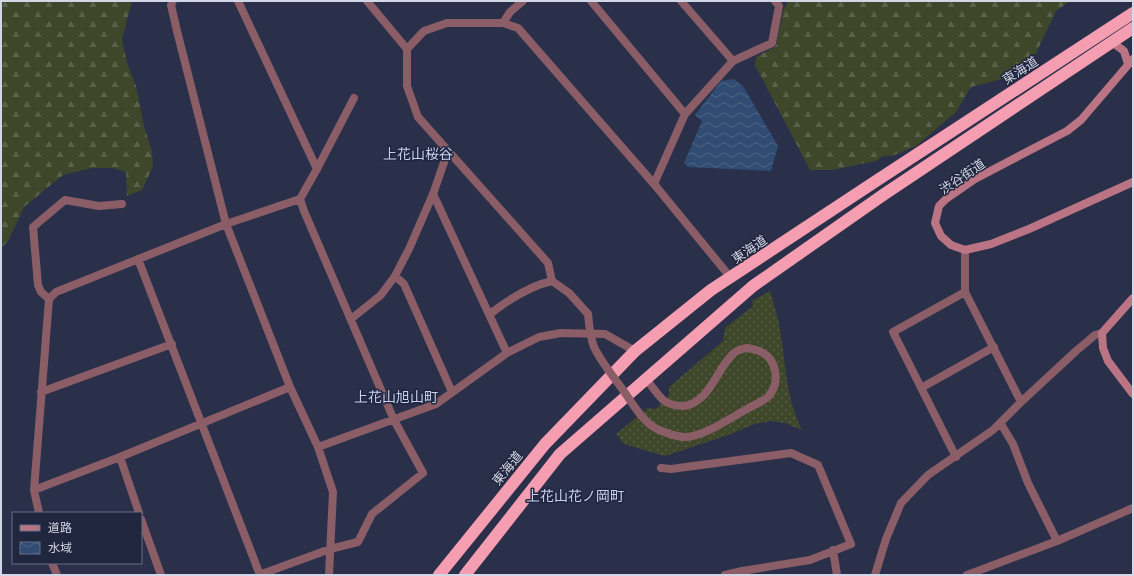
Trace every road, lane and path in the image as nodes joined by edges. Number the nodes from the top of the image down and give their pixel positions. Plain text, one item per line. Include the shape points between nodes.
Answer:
1 (173, 1) edge
2 (238, 1) edge
3 (367, 1) edge
4 (523, 1) edge
5 (591, 1) edge
6 (681, 1) edge
7 (775, 1) edge
8 (1133, 13) edge
9 (503, 24) junction
10 (1133, 28) edge
11 (1112, 42) junction
12 (407, 49) junction
13 (733, 61) junction
14 (1131, 61) edge
15 (354, 98) dead end
16 (685, 114) junction
17 (448, 151) junction
18 (317, 169) junction
19 (1133, 182) edge
20 (654, 184) junction
21 (433, 194) junction
22 (300, 199) junction
23 (122, 204) dead end
24 (226, 224) junction
25 (965, 250) junction
26 (138, 259) junction
27 (395, 276) junction
28 (731, 278) junction
29 (552, 281) junction
30 (966, 292) junction
31 (1133, 298) edge
32 (49, 299) junction
33 (490, 314) junction
34 (351, 319) junction
35 (1102, 333) junction
36 (172, 344) junction
37 (994, 347) junction
38 (635, 351) junction
39 (507, 353) junction
40 (646, 378) junction
41 (290, 386) junction
42 (921, 388) junction
43 (41, 392) junction
44 (452, 392) junction
45 (1133, 394) edge
46 (1021, 402) junction
47 (394, 420) junction
48 (202, 424) junction
49 (1001, 424) junction
50 (318, 447) junction
51 (956, 457) junction
52 (120, 458) junction
53 (661, 468) dead end
54 (34, 490) junction
55 (1133, 508) edge
56 (39, 512) edge
57 (139, 512) edge
58 (142, 522) edge
59 (1057, 541) junction
60 (330, 549) junction
61 (833, 550) junction
62 (52, 564) edge
63 (57, 575) edge
64 (161, 575) edge
65 (260, 575) edge
66 (329, 575) edge
67 (439, 575) edge
68 (464, 575) edge
69 (725, 575) edge
70 (837, 575) edge
71 (875, 575) edge
72 (967, 575) edge

1 - 24 street via 171,5 177,31
2 - 18 street
3 - 12 street
4 - 9 street via 510,12
5 - 16 street
6 - 13 street
7 - 13 street via 779,6 772,43
8 - 28 highway, 東海道
9 - 12 street via 447,23 424,31
9 - 20 street via 518,28
10 - 11 highway
11 - 14 main road, 渋谷街道 via 1124,51
11 - 40 highway via 883,195 753,286
12 - 17 street via 407,86 418,117
13 - 16 street
14 - 25 main road, 渋谷街道 via 1093,107 1067,131 975,179 946,199 940,206 936,223 941,236 951,245
15 - 18 street
16 - 20 street
17 - 21 street
17 - 29 street via 548,263
18 - 22 street
19 - 25 main road via 1029,229 991,244
20 - 28 street
21 - 27 street
21 - 33 street
22 - 24 street
22 - 34 street
23 - 32 street via 99,206 65,200 33,227 38,285
24 - 26 street
24 - 41 street
25 - 30 street
26 - 32 street via 56,292
26 - 36 street
27 - 34 street via 381,295
27 - 44 street via 404,284
28 - 38 highway, 東海道 via 711,290
29 - 33 street via 540,284 506,301
29 - 40 street, bridge via 569,293 588,314 594,346 602,360 639,412 658,430 684,437 696,435 767,398 774,389 776,379 770,359 760,351 747,348 734,352 708,390 698,401 688,405 677,406 664,401
30 - 37 street
30 - 42 street via 893,332
31 - 35 main road
32 - 43 street
33 - 39 street
34 - 47 street
35 - 45 main road via 1103,348 1108,361
35 - 46 street via 1095,335
36 - 43 street
36 - 48 street
37 - 42 street
37 - 46 street
38 - 39 street via 605,334 561,333 539,337
38 - 67 highway, 東海道 via 545,444
39 - 44 street
40 - 68 highway via 560,454
41 - 48 street
41 - 50 street
42 - 51 street
43 - 54 street
44 - 47 street via 436,404
46 - 49 street
47 - 50 street
47 - 60 street via 423,473 372,514 358,542
48 - 52 street
48 - 65 street
49 - 51 street
49 - 59 street
50 - 60 street via 333,492
51 - 71 street via 928,475 901,503
52 - 54 street
52 - 57 street
53 - 61 street via 671,469 791,452 818,465 851,544
54 - 56 street
55 - 59 street
58 - 64 street
59 - 72 street
60 - 65 street
60 - 66 street
61 - 69 street via 810,560
61 - 70 street
62 - 63 street

